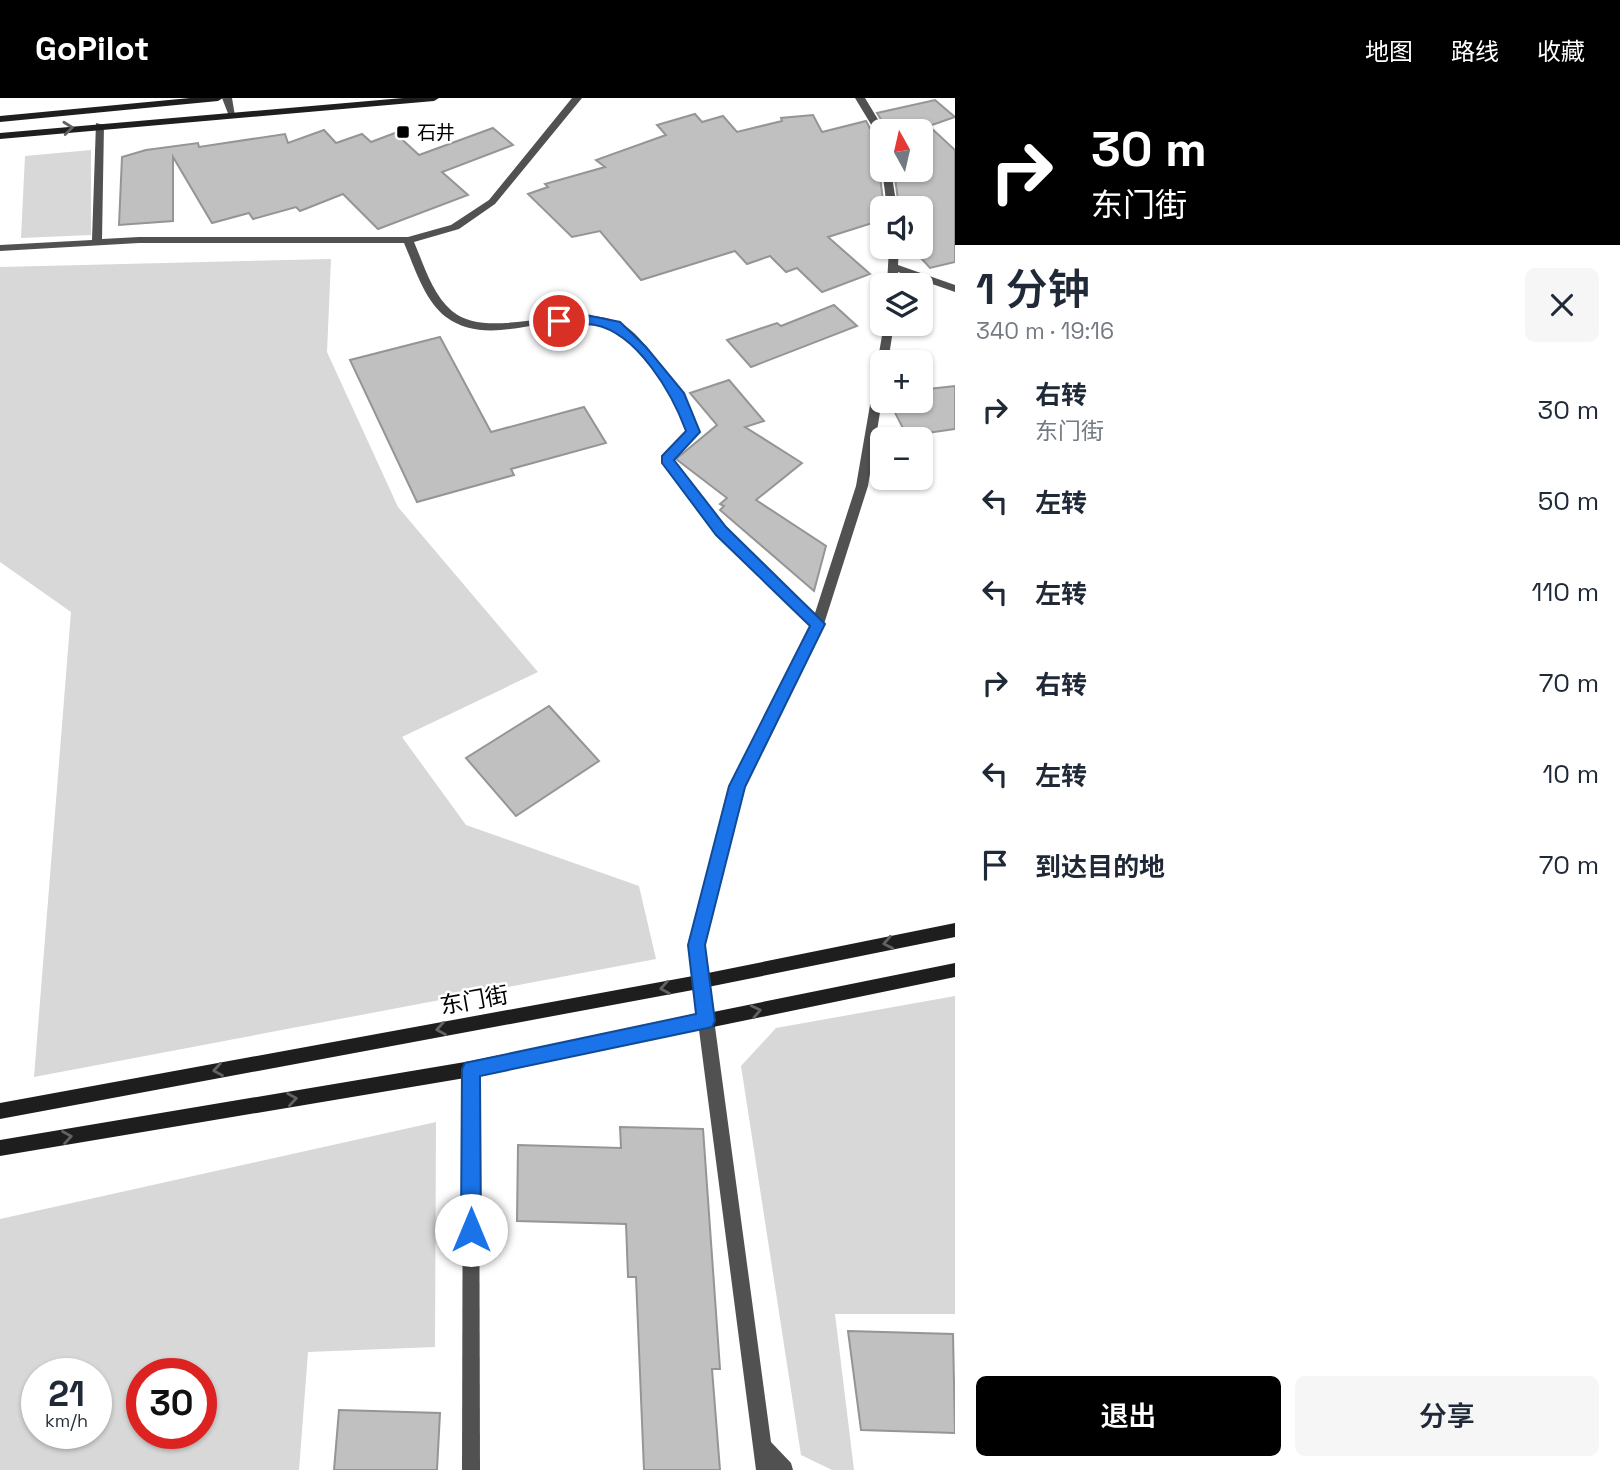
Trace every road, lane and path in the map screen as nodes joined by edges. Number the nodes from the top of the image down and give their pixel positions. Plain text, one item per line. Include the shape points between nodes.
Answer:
1 (218, 98) edge
2 (228, 98) edge
3 (434, 98) edge
4 (578, 98) edge
5 (860, 98) edge
6 (232, 114) junction
7 (0, 119) edge
8 (873, 119) edge
9 (99, 125) junction
10 (0, 136) edge
11 (408, 240) junction
12 (97, 242) junction
13 (0, 248) edge
14 (893, 259) edge
15 (893, 267) junction
16 (893, 273) edge
17 (955, 289) edge
18 (874, 413) edge
19 (818, 624) junction
20 (955, 930) edge
21 (955, 970) edge
22 (701, 981) junction
23 (706, 1021) junction
24 (471, 1069) junction
25 (0, 1111) edge
26 (0, 1148) edge
27 (762, 1447) junction
28 (471, 1470) edge
29 (765, 1470) edge
30 (784, 1470) edge

1 - 7 street
2 - 6 street
3 - 6 street
4 - 11 street via 492,202 455,227
5 - 8 street
6 - 9 street
10 -> 9 street
9 - 12 street
11 - 12 street
11 - 19 street via 429,288 450,316 480,327 586,319 616,325 650,359 689,413 693,432 666,459 721,531
12 - 13 street
14 - 15 street
15 - 16 street
15 - 17 street
18 - 19 street via 862,486
19 - 22 street via 737,786 696,945
20 -> 22 street, 东门街
23 -> 21 street
22 - 23 street
22 -> 25 street, 东门街
23 - 24 street
23 - 27 street
26 -> 24 street
24 - 28 street
27 - 29 street
27 - 30 street

